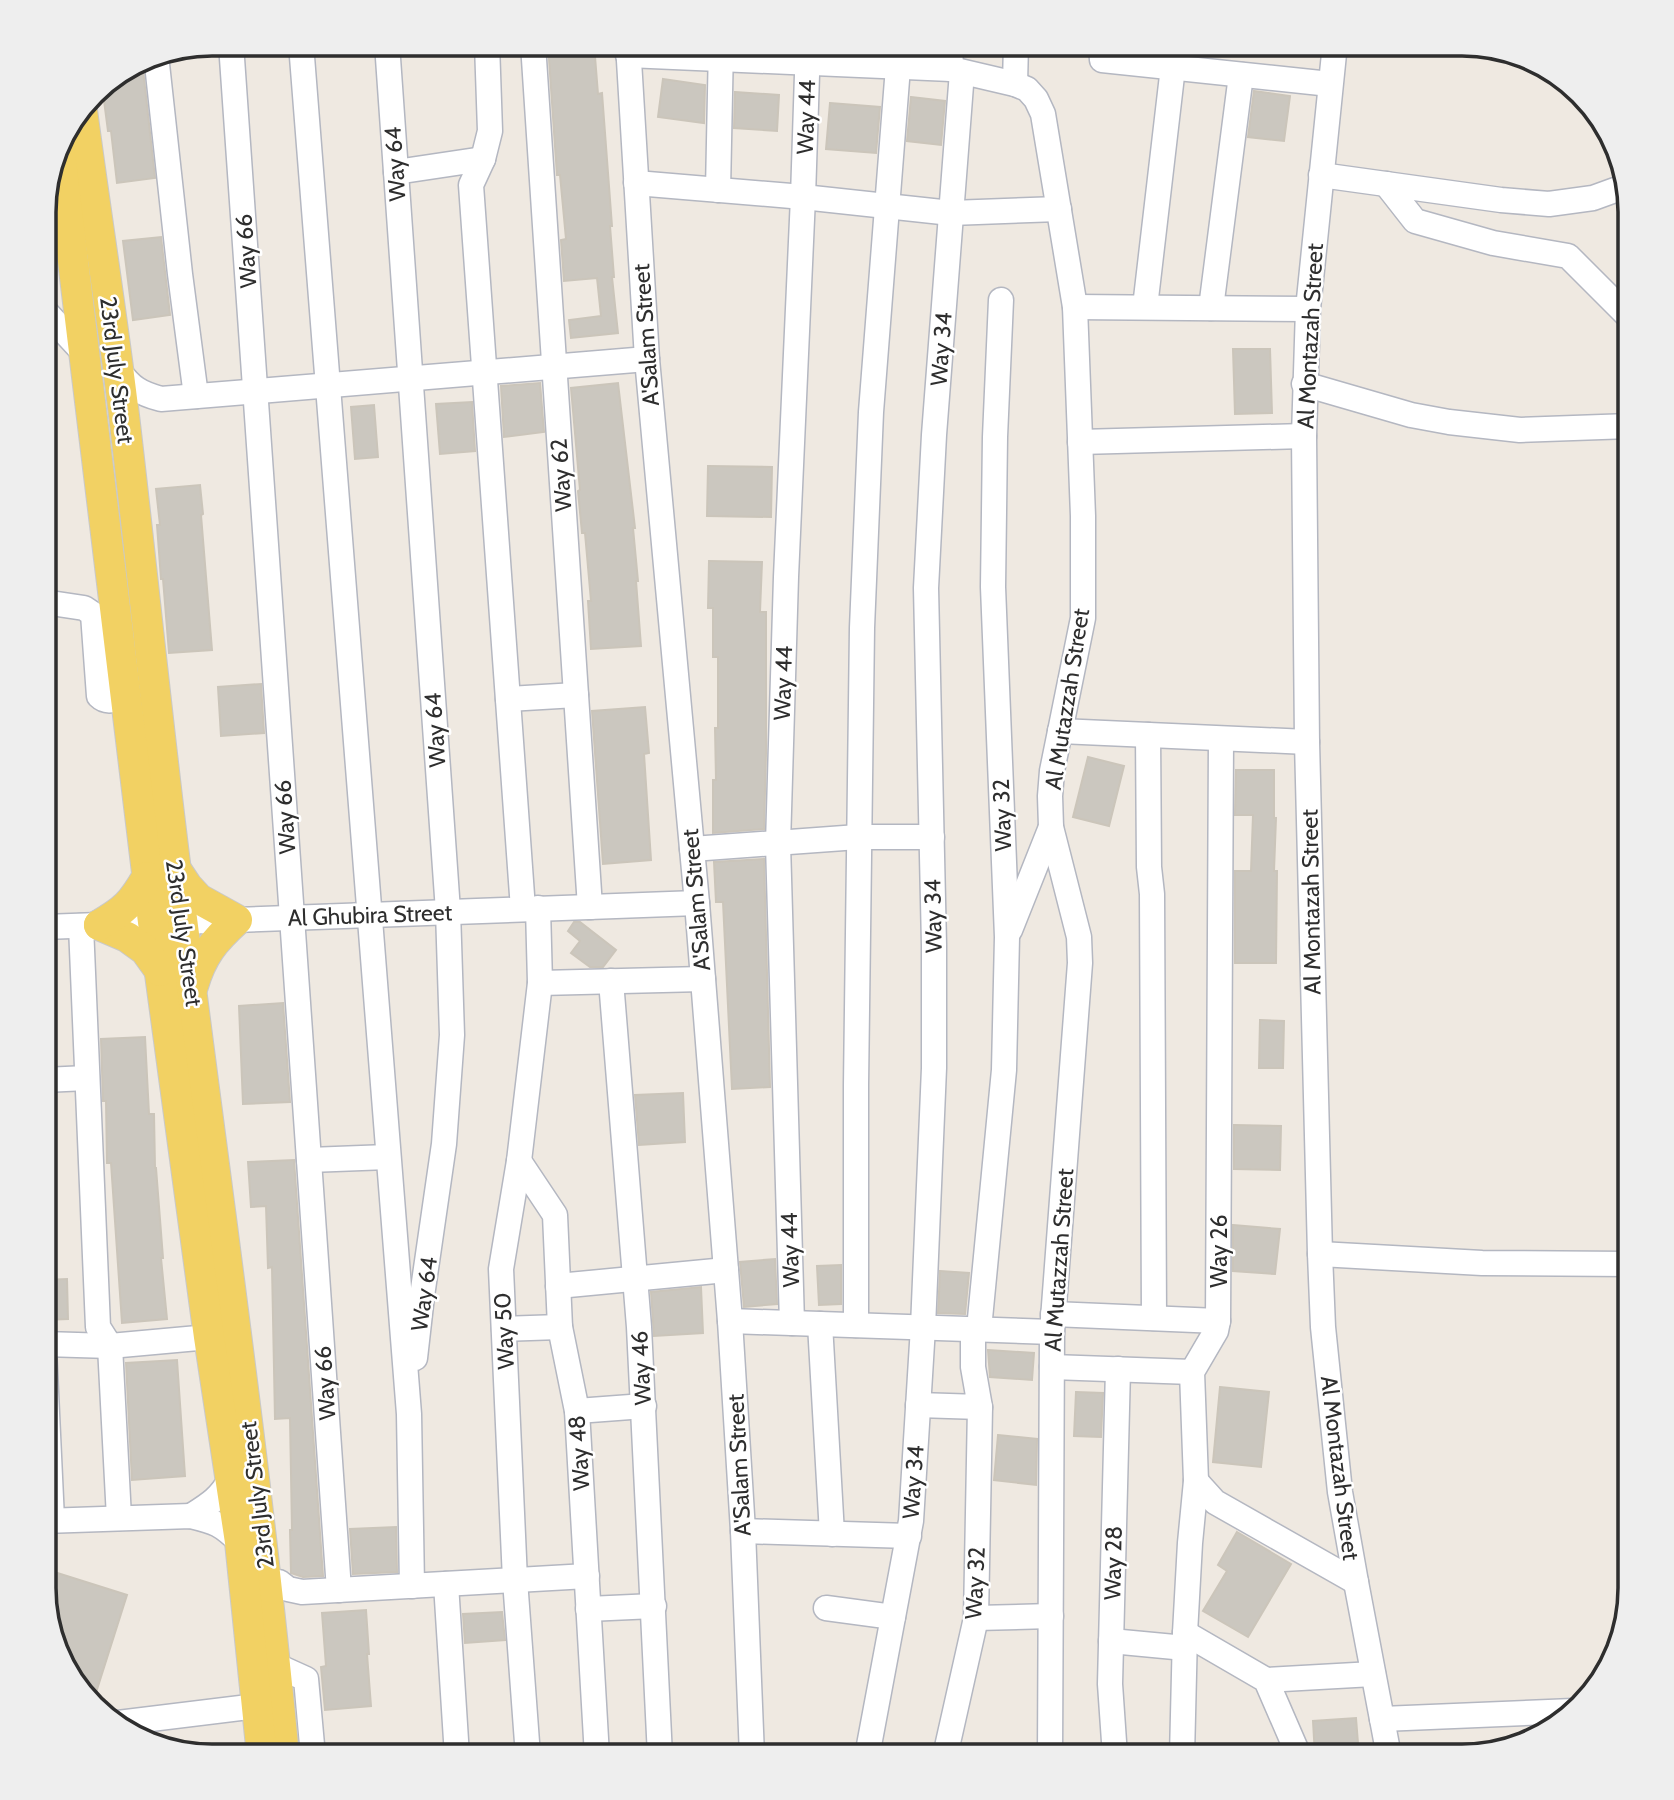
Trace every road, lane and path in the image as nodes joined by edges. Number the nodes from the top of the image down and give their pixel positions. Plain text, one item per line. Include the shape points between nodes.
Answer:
1 (232, 56) edge
2 (302, 56) edge
3 (388, 56) edge
4 (487, 56) edge
5 (534, 56) edge
6 (628, 56) edge
7 (721, 56) edge
8 (808, 56) edge
9 (827, 56) edge
10 (953, 56) edge
11 (1016, 56) edge
12 (1102, 56) edge
13 (1333, 56) edge
14 (157, 66) edge
15 (898, 67) junction
16 (1173, 68) junction
17 (956, 70) junction
18 (1241, 75) junction
19 (1016, 83) junction
20 (1329, 84) junction
21 (84, 123) edge
22 (482, 159) junction
23 (62, 169) edge
24 (396, 172) junction
25 (1321, 175) junction
26 (636, 183) junction
27 (1386, 184) junction
28 (718, 190) junction
29 (1616, 190) edge
30 (803, 197) junction
31 (887, 207) junction
32 (1059, 209) junction
33 (951, 213) junction
34 (1001, 300) dead end
35 (1618, 306) edge
36 (1075, 307) junction
37 (1145, 307) junction
38 (1211, 308) junction
39 (1308, 309) junction
40 (56, 323) edge
41 (84, 353) junction
42 (647, 359) junction
43 (554, 366) junction
44 (118, 370) junction
45 (484, 372) junction
46 (411, 379) junction
47 (1304, 384) junction
48 (328, 385) junction
49 (256, 391) junction
50 (196, 396) junction
51 (161, 399) junction
52 (1618, 426) edge
53 (1304, 436) junction
54 (127, 442) junction
55 (1080, 442) junction
56 (56, 604) edge
57 (576, 695) junction
58 (125, 697) junction
59 (508, 699) junction
60 (1060, 731) junction
61 (1148, 735) junction
62 (1222, 738) junction
63 (1307, 742) junction
64 (1051, 827) junction
65 (858, 837) junction
66 (932, 837) junction
67 (778, 844) junction
68 (692, 849) junction
69 (175, 868) junction
70 (147, 877) junction
71 (697, 903) junction
72 (590, 907) junction
73 (530, 909) junction
74 (448, 911) junction
75 (370, 915) junction
76 (292, 918) junction
77 (237, 920) junction
78 (153, 922) junction
79 (183, 922) junction
80 (90, 925) junction
81 (56, 926) edge
82 (1007, 937) junction
83 (160, 971) junction
84 (703, 979) junction
85 (611, 981) junction
86 (540, 983) junction
87 (192, 989) junction
88 (87, 1078) junction
89 (56, 1079) edge
90 (388, 1157) junction
91 (309, 1160) junction
92 (519, 1161) junction
93 (1320, 1254) junction
94 (1618, 1264) edge
95 (726, 1270) junction
96 (635, 1279) junction
97 (558, 1286) junction
98 (1154, 1318) junction
99 (730, 1321) junction
100 (1218, 1321) junction
101 (792, 1323) junction
102 (1053, 1323) junction
103 (820, 1324) junction
104 (856, 1325) junction
105 (560, 1327) junction
106 (923, 1327) junction
107 (503, 1329) junction
108 (976, 1329) junction
109 (209, 1337) junction
110 (110, 1346) junction
111 (56, 1347) edge
112 (1052, 1367) junction
113 (1118, 1369) junction
114 (1192, 1372) junction
115 (918, 1405) junction
116 (644, 1406) junction
117 (980, 1407) junction
118 (578, 1411) junction
119 (409, 1414) junction
120 (231, 1478) junction
121 (1196, 1481) junction
122 (191, 1516) junction
123 (119, 1518) junction
124 (56, 1521) edge
125 (743, 1531) junction
126 (832, 1534) junction
127 (909, 1536) junction
128 (240, 1542) junction
129 (587, 1577) junction
130 (515, 1580) junction
131 (1356, 1582) junction
132 (446, 1584) junction
133 (412, 1586) junction
134 (339, 1590) junction
135 (268, 1592) junction
136 (302, 1592) junction
137 (654, 1606) junction
138 (826, 1608) dead end
139 (587, 1609) junction
140 (1051, 1616) junction
141 (893, 1617) junction
142 (976, 1618) junction
143 (1185, 1640) junction
144 (1111, 1641) junction
145 (274, 1657) junction
146 (1373, 1674) junction
147 (1266, 1680) junction
148 (257, 1706) junction
149 (1557, 1712) edge
150 (1382, 1719) junction
151 (131, 1721) edge
152 (261, 1744) edge
153 (283, 1744) edge
154 (312, 1744) edge
155 (456, 1744) edge
156 (527, 1744) edge
157 (596, 1744) edge
158 (660, 1744) edge
159 (752, 1744) edge
160 (869, 1744) edge
161 (948, 1744) edge
162 (1050, 1744) edge
163 (1114, 1744) edge
164 (1182, 1744) edge
165 (1294, 1744) edge
166 (1387, 1744) edge

1 - 49 street, Way 66
2 - 48 street
3 - 24 street, Way 64
4 - 22 street, Way 50 via 490,131
5 - 43 street, Way 62
6 - 26 street, A'Salam Street
7 - 28 street
8 - 30 street, Way 44
9 - 15 street
10 - 17 street, Way 34
11 - 19 street
12 - 16 street via 1102,60
13 - 20 street, Al Montazah Street
14 - 50 street
15 - 17 street
15 - 31 street
16 - 18 street
16 - 37 street
17 - 19 street
17 - 33 street, Way 34
18 - 20 street
18 - 38 street
19 - 32 street, Al Mutazzah Street via 1036,99 1043,114
20 - 25 street, Al Montazah Street
21 - 44 main road, 23rd July Street
22 - 24 street
22 - 45 street, Way 50 via 471,185
23 - 41 main road, 23rd July Street
24 - 46 street, Way 64
25 - 27 street
25 - 39 street, Al Montazah Street
26 - 28 street
26 - 42 street, A'Salam Street
27 - 29 street via 1549,204
27 - 35 street via 1415,221 1493,243 1568,256
28 - 30 street
30 - 31 street
30 - 67 street, Way 44
31 - 33 street
31 - 65 street via 871,412
32 - 33 street
32 - 36 street, Al Mutazzah Street
33 - 66 street, Way 34 via 926,588
34 - 82 street, Way 32 via 993,587
36 - 37 street
36 - 55 street, Al Mutazzah Street
37 - 38 street
38 - 39 street
39 - 47 street, Al Montazah Street
40 - 41 street
41 - 58 main road, 23rd July Street
42 - 43 street
42 - 68 street, A'Salam Street
43 - 45 street
43 - 57 street, Way 62
44 - 51 street via 142,394
44 - 54 main road, 23rd July Street
45 - 46 street
45 - 59 street, Way 50
46 - 48 street
46 - 74 street, Way 64
47 - 52 street via 1449,422 1520,430
47 - 53 street, Al Montazah Street
48 - 49 street
48 - 75 street
49 - 50 street
49 - 76 street, Way 66
50 - 51 street
51 - 54 street via 143,410
53 - 55 street
53 - 63 street, Al Montazah Street
54 - 69 main road, 23rd July Street
55 - 60 street, Al Mutazzah Street via 1083,618
56 - 58 street via 93,614 99,696 109,701
57 - 59 street
57 - 72 street, Way 62
58 - 70 main road, 23rd July Street
59 - 73 street, Way 50
60 - 61 street
60 - 64 street, Al Mutazzah Street via 1052,771
61 - 62 street
61 - 98 street
62 - 63 street
62 - 100 street, Way 26
63 - 93 street, Al Montazah Street
64 - 82 street
64 - 102 street, Al Mutazzah Street via 1079,937 1080,963
65 - 66 street
65 - 67 street
65 - 104 street
66 - 106 street, Way 34 via 934,1068
67 - 68 street
67 - 101 street, Way 44
68 - 71 street, A'Salam Street
69 - 77 main road via 199,899
69 - 79 main road, 23rd July Street
70 - 78 main road, 23rd July Street
70 - 80 main road via 121,912
71 - 72 street, Al Ghubira Street
71 - 84 street, A'Salam Street
72 - 73 street, Al Ghubira Street
73 - 74 street, Al Ghubira Street
73 - 86 street, Way 50
74 - 75 street, Al Ghubira Street
74 - 119 street, Way 64 via 452,1035 444,1144
75 - 76 street, Al Ghubira Street
75 - 90 street
76 - 77 street, Al Ghubira Street
76 - 91 street, Way 66
77 - 79 street, Al Ghubira Street
77 - 87 main road via 208,950
78 - 79 street, Al Ghubira Street
78 - 80 street, Al Ghubira Street
78 - 83 main road, 23rd July Street
79 - 87 main road, 23rd July Street
80 - 81 street, Al Ghubira Street
80 - 83 main road via 127,937 145,950
80 - 88 street
82 - 108 street, Way 32 via 1004,1070
83 - 109 main road, 23rd July Street
84 - 85 street
84 - 95 street, A'Salam Street
85 - 86 street
85 - 96 street, Way 46
86 - 92 street, Way 50
87 - 135 main road, 23rd July Street
88 - 89 street
88 - 110 street via 98,1328
90 - 91 street
90 - 119 street
91 - 134 street, Way 66
92 - 97 street, Way 48 via 555,1215
92 - 107 street, Way 50 via 501,1269
93 - 94 street via 1482,1263
93 - 131 street, Al Montazah Street via 1340,1492
95 - 96 street
95 - 99 street, A'Salam Street
96 - 97 street
96 - 116 street, Way 46
97 - 105 street, Way 48
98 - 100 street
98 - 102 street
99 - 101 street
99 - 125 street, A'Salam Street
100 - 114 street, Way 26
101 - 103 street
102 - 108 street
102 - 112 street, Al Mutazzah Street
103 - 104 street
103 - 126 street
104 - 106 street
105 - 107 street
105 - 118 street, Way 48
106 - 108 street
106 - 115 street, Way 34
107 - 130 street, Way 50
108 - 117 street, Way 32 via 973,1367
109 - 110 street
109 - 120 main road, 23rd July Street
110 - 111 street
110 - 123 street
112 - 113 street
112 - 140 street, Al Mutazzah Street
113 - 114 street
113 - 144 street, Way 28
114 - 121 street
115 - 117 street
115 - 127 street, Way 34
116 - 118 street
116 - 137 street, Way 46
117 - 142 street, Way 32
118 - 129 street, Way 48
119 - 133 street
120 - 122 street via 213,1502
120 - 128 main road, 23rd July Street
121 - 131 street via 1215,1502
121 - 143 street
122 - 123 street
122 - 128 street via 214,1522
123 - 124 street
125 - 126 street
125 - 159 street, A'Salam Street
126 - 127 street
127 - 141 street, Way 34
128 - 148 main road, 23rd July Street
129 - 130 street
129 - 139 street, Way 48
130 - 132 street
130 - 156 street, Way 50
131 - 146 street, Al Montazah Street
132 - 133 street
132 - 155 street
133 - 134 street
134 - 136 street
135 - 136 street via 279,1582 288,1590
135 - 145 main road, 23rd July Street
136 - 145 street via 284,1609
137 - 139 street
137 - 158 street, Way 46
138 - 141 street
139 - 157 street, Way 48
140 - 142 street
140 - 162 street, Al Mutazzah Street
141 - 160 street, Way 34
142 - 161 street, Way 32
143 - 144 street
143 - 147 street
143 - 164 street
144 - 163 street, Way 28
145 - 153 main road, 23rd July Street
145 - 154 street via 306,1679
146 - 147 street
146 - 150 street, Al Montazah Street
147 - 165 street
148 - 151 street
148 - 152 main road, 23rd July Street
149 - 150 street
150 - 166 street, Al Montazah Street

